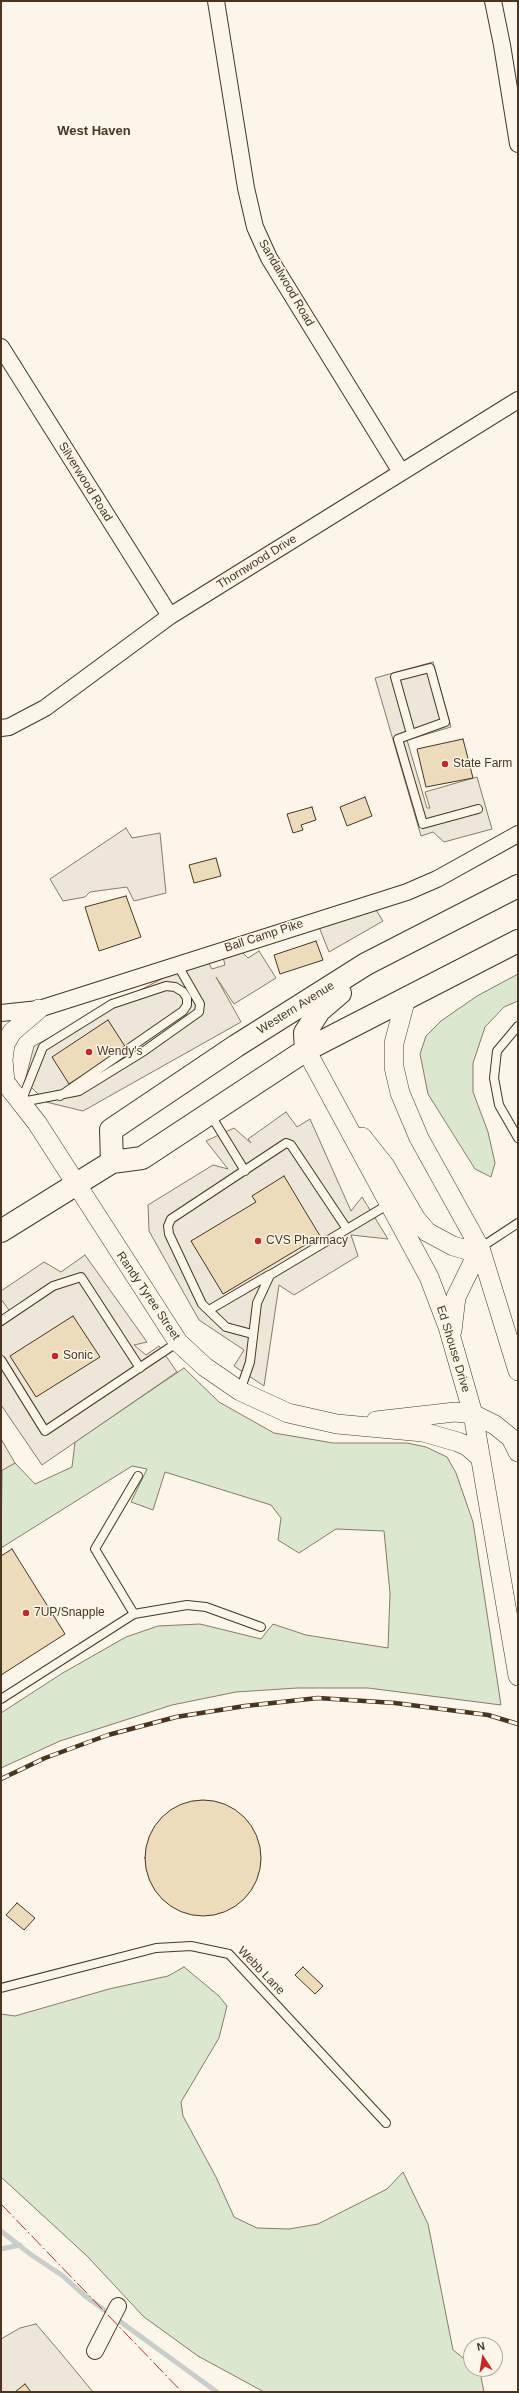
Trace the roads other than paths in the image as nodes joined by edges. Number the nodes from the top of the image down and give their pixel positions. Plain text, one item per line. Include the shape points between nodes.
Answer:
1 (216, 1) edge
2 (493, 1) edge
3 (512, 73) edge
4 (518, 144) edge
5 (1, 347) edge
6 (518, 400) edge
7 (401, 472) junction
8 (170, 616) junction
9 (1, 728) edge
10 (411, 734) junction
11 (478, 809) dead end
12 (518, 834) edge
13 (518, 886) edge
14 (518, 940) edge
15 (177, 964) junction
16 (366, 964) junction
17 (406, 998) junction
18 (39, 1009) junction
19 (1, 1013) edge
20 (518, 1026) edge
21 (306, 1050) junction
22 (3, 1080) edge
23 (60, 1096) junction
24 (21, 1102) junction
25 (209, 1114) junction
26 (342, 1116) junction
27 (518, 1138) edge
28 (112, 1162) junction
29 (245, 1171) junction
30 (75, 1185) junction
31 (390, 1204) junction
32 (518, 1223) edge
33 (347, 1229) junction
34 (1, 1231) edge
35 (480, 1248) junction
36 (270, 1275) junction
37 (209, 1310) junction
38 (1, 1321) edge
39 (252, 1334) junction
40 (451, 1337) junction
41 (178, 1342) junction
42 (1, 1360) edge
43 (140, 1368) junction
44 (518, 1371) edge
45 (240, 1391) junction
46 (473, 1414) junction
47 (353, 1425) junction
48 (518, 1452) edge
49 (480, 1457) junction
50 (138, 1476) dead end
51 (134, 1614) junction
52 (261, 1627) dead end
53 (518, 1676) edge
54 (1, 1699) edge
55 (1, 1988) edge
56 (386, 2123) dead end
57 (118, 2306) dead end
58 (94, 2350) dead end

1 - 7 street, Sandalwood Road via 254,226 269,258
2 - 3 street
3 - 4 street
5 - 8 street, Silverwood Road
6 - 7 street, Thornwood Drive
7 - 8 street, Thornwood Drive
8 - 9 street, Thornwood Drive via 45,708 9,727
10 - 10 lane via 445,722 430,668 395,677
10 - 11 lane via 398,738 423,824
12 - 15 street, Ball Camp Pike via 437,879 407,892
13 - 16 main road, Western Avenue
14 - 17 main road
15 - 18 street, Ball Camp Pike
15 - 23 lane via 200,1004 199,1012 144,1051 78,1091
16 - 21 main road via 344,990 319,1011 305,1033
16 - 28 main road, Western Avenue via 236,1046 111,1130
17 - 21 main road
17 - 35 street via 394,1043 394,1067 400,1093 419,1138
18 - 19 street, Ball Camp Pike
18 - 22 street via 12,1032 5,1044
20 - 27 lane via 497,1051 494,1078 499,1105
21 - 25 main road
21 - 26 street, Ed Shouse Drive
22 - 24 street, Randy Tyree Street
23 - 24 lane
23 - 24 lane via 183,1011 187,1005 187,998 183,992 176,987 166,986 112,1004 43,1047
24 - 30 street, Randy Tyree Street
25 - 28 main road via 142,1158
25 - 29 lane
26 - 31 street, Ed Shouse Drive
26 - 35 street via 372,1147 427,1232 453,1246 467,1250
28 - 30 main road
29 - 33 lane via 286,1143 291,1145
29 - 37 lane via 171,1219 168,1226 169,1234 202,1304
30 - 34 main road
30 - 41 street, Randy Tyree Street
31 - 33 lane
31 - 40 street, Ed Shouse Drive via 429,1277
32 - 35 lane
33 - 36 lane
35 - 40 street via 456,1297
35 - 44 street
36 - 37 lane
36 - 39 lane via 257,1303
37 - 39 lane via 226,1327
38 - 43 lane via 53,1286 81,1277
39 - 45 lane via 250,1362
40 - 46 street, Ed Shouse Drive
41 - 43 lane
41 - 45 street, Randy Tyree Street via 205,1367
42 - 43 lane via 45,1431
45 - 47 street, Randy Tyree Street via 288,1413
46 - 47 street, Randy Tyree Street via 421,1414
46 - 48 street via 495,1425 511,1438
46 - 49 street, Ed Shouse Drive
47 - 49 street, Randy Tyree Street via 423,1432 467,1446
49 - 53 street, Ed Shouse Drive
50 - 51 lane via 95,1549
51 - 52 lane via 187,1605 206,1607
51 - 54 lane
55 - 56 lane, Webb Lane via 156,1948 191,1946 229,1954
57 - 58 street

